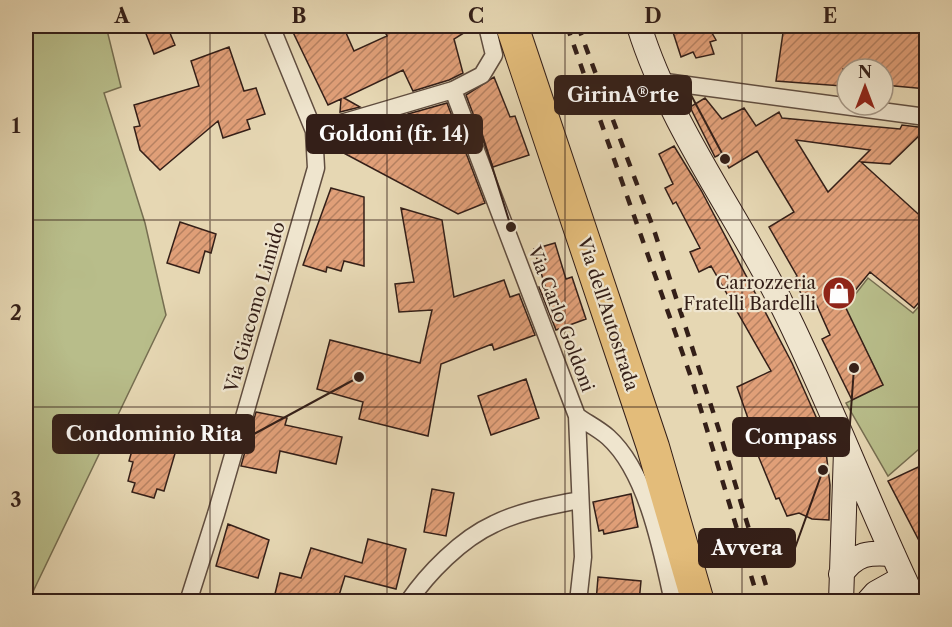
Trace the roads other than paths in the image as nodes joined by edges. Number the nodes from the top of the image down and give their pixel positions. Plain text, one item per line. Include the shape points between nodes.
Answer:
1 (271, 26) edge
2 (506, 26) edge
3 (639, 26) edge
4 (658, 81) junction
5 (453, 90) junction
6 (927, 117) edge
7 (314, 131) junction
8 (577, 416) junction
9 (846, 442) junction
10 (579, 500) junction
11 (893, 555) junction
12 (841, 573) junction
13 (903, 578) junction
14 (188, 602) edge
15 (408, 602) edge
16 (578, 602) edge
17 (674, 602) edge
18 (698, 602) edge
19 (841, 602) edge
20 (868, 602) edge
21 (915, 602) edge

1 - 7 street, Via Giacomo Limido
2 - 5 street via 494,48 493,60 482,75
2 - 18 highway, Via dell'Autostrada via 652,447
3 - 4 main road
4 - 6 street
4 - 9 main road via 779,300
5 - 7 street
5 - 8 street, Via Carlo Goldoni
7 - 14 street, Via Giacomo Limido via 316,168
8 - 10 street, Via Carlo Goldoni
8 - 17 street via 608,436 640,485
9 - 11 main road
9 - 12 main road
10 - 15 street via 531,510 494,524 470,539 419,585
10 - 16 street, Via Carlo Goldoni via 583,557
11 - 12 main road via 861,555
11 - 13 main road
12 - 19 main road
13 - 20 main road via 876,592
13 - 21 main road

